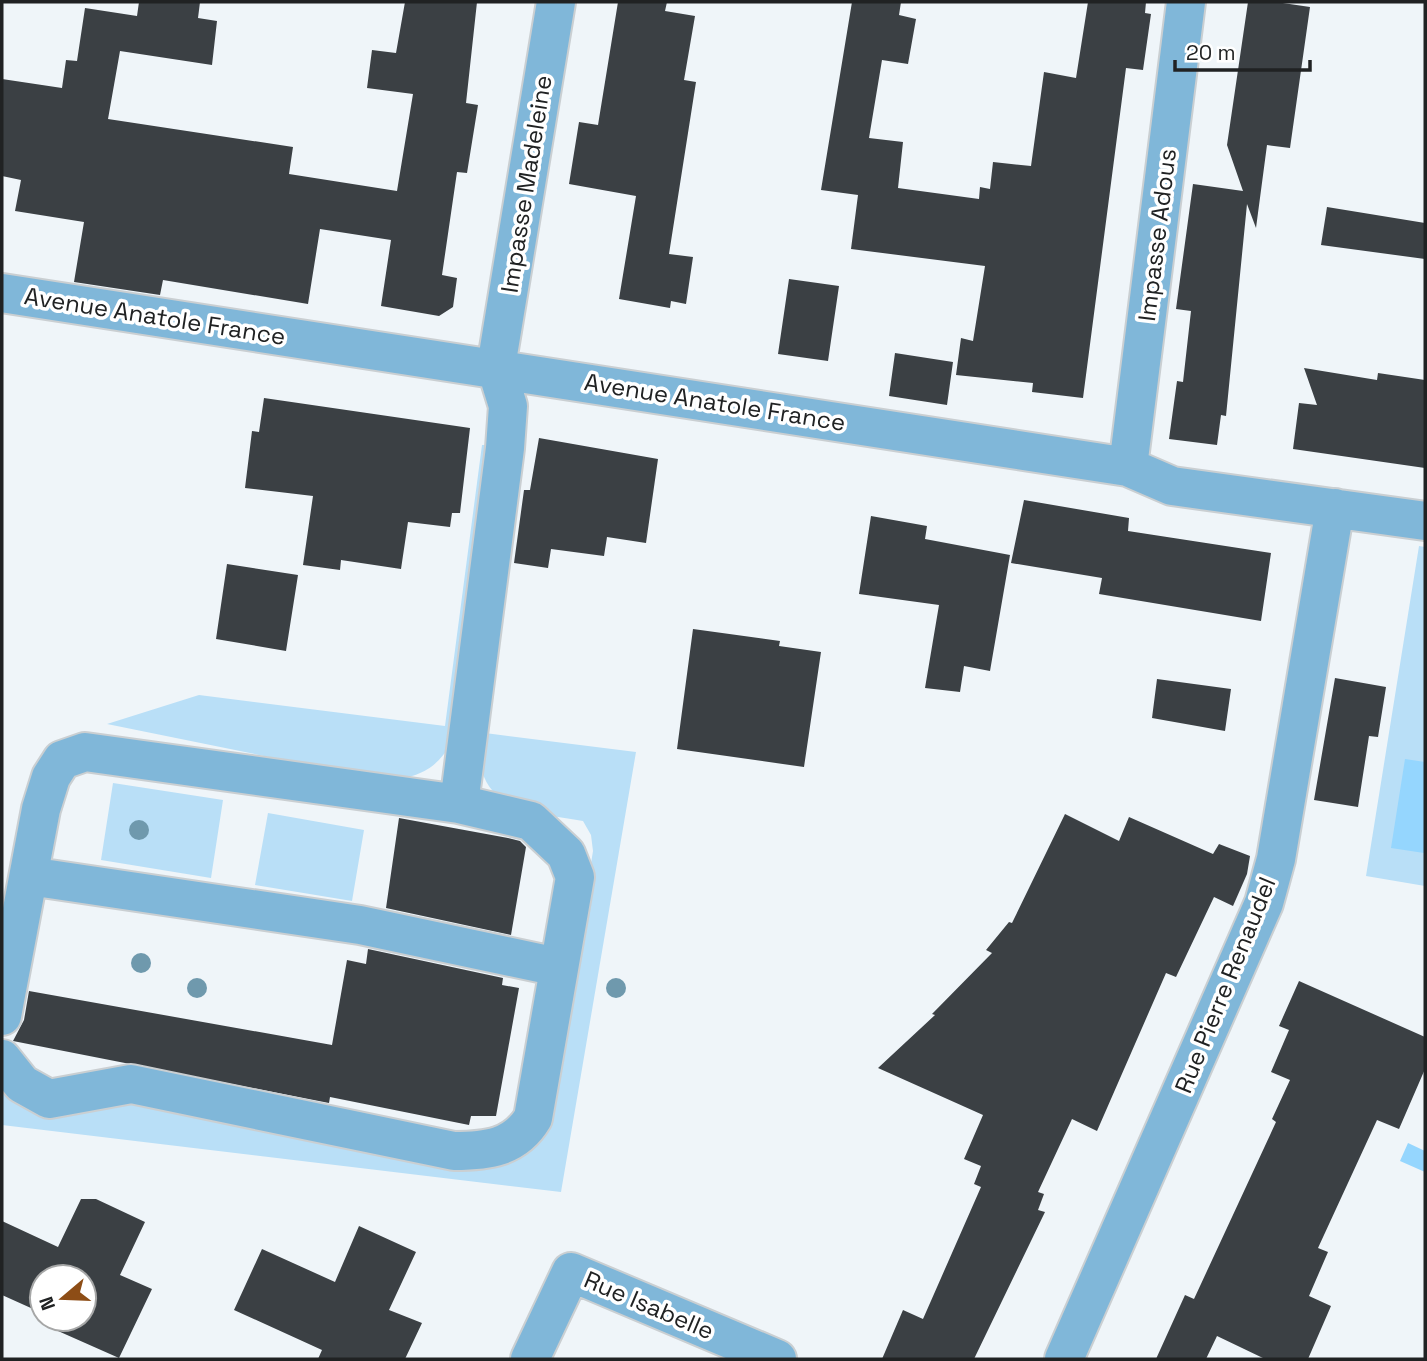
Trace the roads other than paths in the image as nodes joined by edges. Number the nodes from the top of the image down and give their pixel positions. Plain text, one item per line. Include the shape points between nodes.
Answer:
1 (556, 2) edge
2 (1186, 2) edge
3 (2, 293) edge
4 (496, 367) junction
5 (1128, 467) junction
6 (1335, 508) junction
7 (1425, 521) edge
8 (459, 804) junction
9 (29, 876) junction
10 (558, 967) junction
11 (2, 1016) edge
12 (2, 1059) edge
13 (530, 1359) edge
14 (776, 1359) edge
15 (1064, 1359) edge

1 - 4 street, Impasse Madeleine
2 - 5 street, Impasse Adous
3 - 4 street, Avenue Anatole France
4 - 5 street, Avenue Anatole France
4 - 8 street via 508,406 505,447
5 - 6 street, Avenue Anatole France via 1171,486
6 - 7 street, Avenue Anatole France
6 - 15 street, Rue Pierre Renaudel via 1276,859 1264,903
8 - 9 street via 85,752 62,760 51,777
8 - 10 street via 531,821 566,854 575,877
9 - 10 street via 360,925
9 - 11 street
10 - 12 street via 533,1118 524,1132 501,1147 482,1151 454,1151 131,1084 48,1099 22,1084
13 - 14 street, Rue Isabelle via 571,1272

